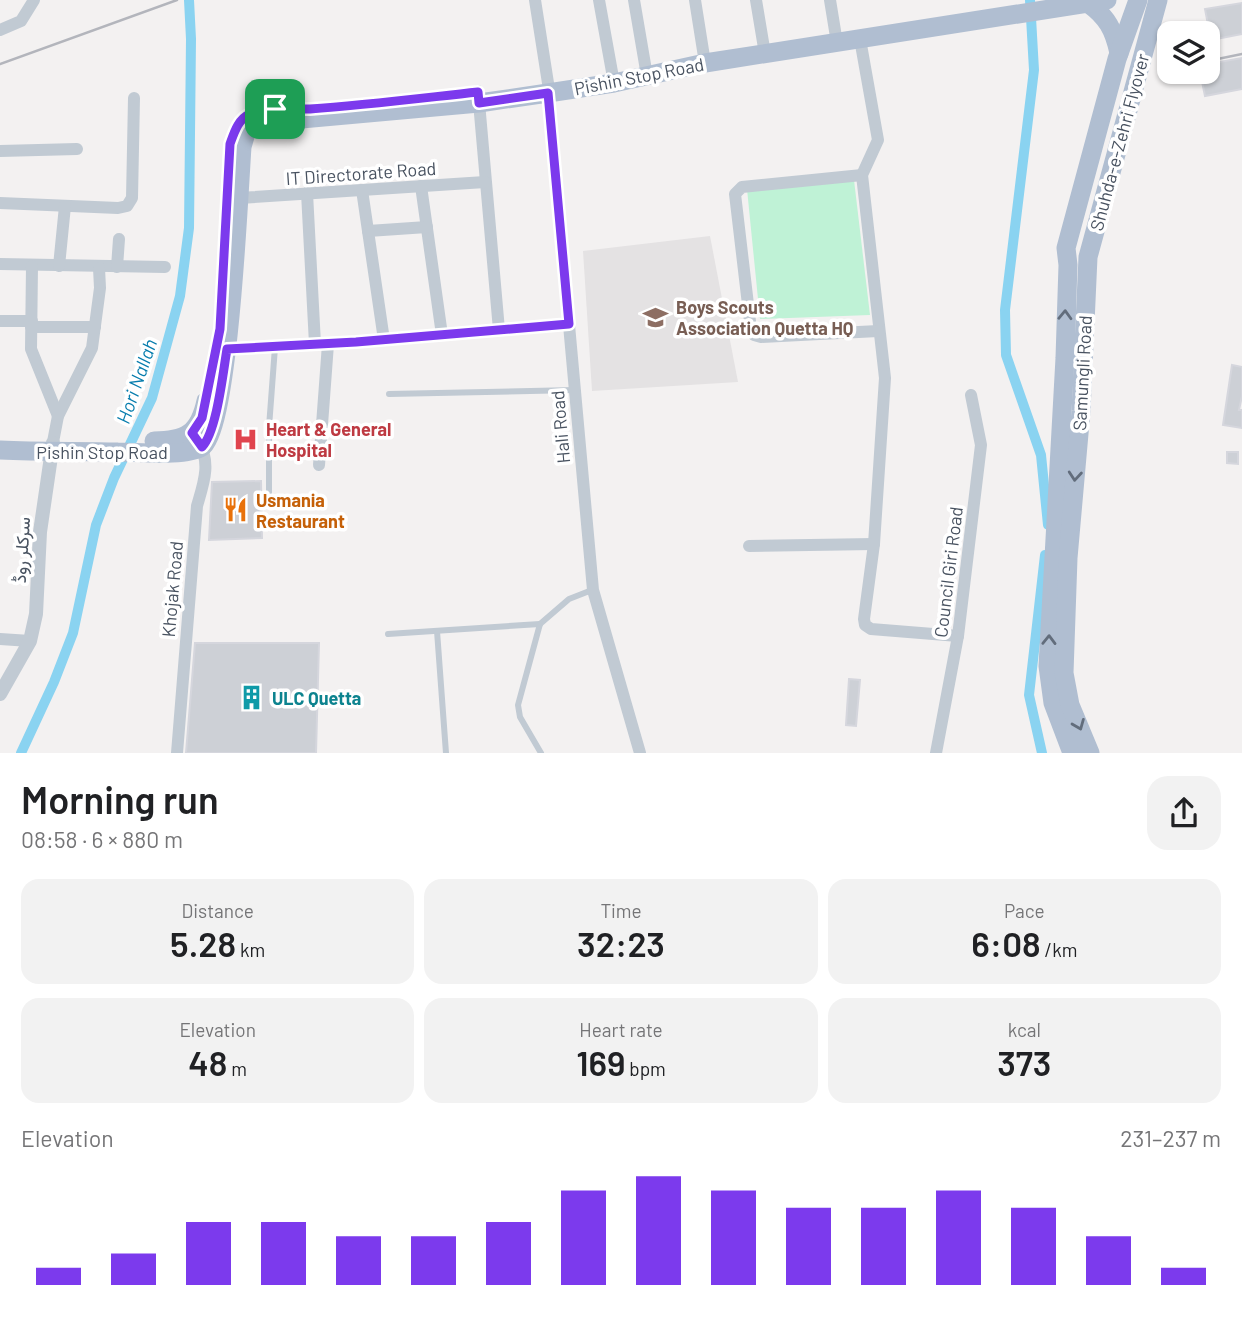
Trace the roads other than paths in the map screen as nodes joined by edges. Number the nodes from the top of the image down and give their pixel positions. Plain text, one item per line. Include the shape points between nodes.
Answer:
1 (34, 0) edge
2 (535, 0) edge
3 (599, 0) edge
4 (634, 0) edge
5 (695, 0) edge
6 (756, 0) edge
7 (830, 0) edge
8 (1053, 0) edge
9 (1138, 0) edge
10 (1149, 0) edge
11 (1158, 0) edge
12 (1169, 0) edge
13 (1098, 2) edge
14 (1007, 13) junction
15 (0, 30) edge
16 (836, 39) junction
17 (860, 40) junction
18 (764, 51) junction
19 (1119, 54) junction
20 (705, 60) junction
21 (646, 73) junction
22 (613, 79) junction
23 (548, 88) junction
24 (479, 97) junction
25 (134, 98) dead end
26 (76, 149) dead end
27 (0, 151) edge
28 (862, 175) junction
29 (485, 182) junction
30 (421, 186) junction
31 (362, 190) junction
32 (307, 193) junction
33 (239, 198) junction
34 (0, 203) edge
35 (65, 206) junction
36 (427, 227) junction
37 (368, 230) junction
38 (119, 239) dead end
39 (0, 264) edge
40 (33, 265) junction
41 (1068, 265) junction
42 (59, 266) junction
43 (117, 267) junction
44 (165, 267) dead end
45 (99, 268) junction
46 (1087, 285) junction
47 (0, 320) edge
48 (32, 324) junction
49 (569, 324) junction
50 (94, 327) junction
51 (499, 330) junction
52 (878, 331) junction
53 (442, 335) junction
54 (384, 340) junction
55 (321, 344) junction
56 (275, 346) junction
57 (227, 349) junction
58 (575, 390) junction
59 (389, 394) dead end
60 (971, 395) dead end
61 (58, 416) junction
62 (0, 439) edge
63 (197, 440) junction
64 (52, 448) junction
65 (126, 448) junction
66 (0, 450) edge
67 (319, 465) dead end
68 (269, 500) dead end
69 (874, 544) junction
70 (750, 546) dead end
71 (593, 590) junction
72 (540, 624) junction
73 (437, 631) junction
74 (388, 634) dead end
75 (958, 636) junction
76 (0, 639) edge
77 (30, 641) junction
78 (0, 694) edge
79 (177, 753) edge
80 (446, 753) edge
81 (541, 753) edge
82 (640, 753) edge
83 (936, 753) edge
84 (1072, 753) edge
85 (1090, 753) edge

1 - 15 street via 21,21
2 - 23 street, Hali Road
3 - 22 street
4 - 21 street
5 - 20 street
6 - 18 street
7 - 16 street
8 - 14 main road
9 - 19 main road, Samungli Road
10 - 41 main road, Shuhda-e-Zehri Flyover
11 - 46 main road, Shuhda-e-Zehri Flyover via 1088,257
12 - 46 main road, Samungli Road via 1100,258
13 - 14 main road
13 - 19 main road
14 - 16 main road, Pishin Stop Road
14 - 17 main road, Pishin Stop Road
16 - 17 main road, Pishin Stop Road
16 - 18 main road, Pishin Stop Road
17 - 28 street via 878,141
18 - 20 main road, Pishin Stop Road
19 - 41 main road, Samungli Road via 1068,235
20 - 21 main road, Pishin Stop Road
21 - 22 main road, Pishin Stop Road
22 - 23 main road, Pishin Stop Road
23 - 24 main road, Pishin Stop Road
23 - 49 street, Hali Road
24 - 29 street
24 - 33 main road, Pishin Stop Road via 257,123 246,133 242,146
24 - 63 main road, Pishin Stop Road via 261,111 242,119 230,144 220,329
25 - 35 street via 132,198 127,206
26 - 27 street
28 - 52 street
28 - 52 street via 742,187 735,194 754,335
29 - 30 street, IT Directorate Road
29 - 51 street
30 - 31 street, IT Directorate Road
30 - 36 street
31 - 32 street, IT Directorate Road
31 - 37 street
32 - 33 street, IT Directorate Road
32 - 55 street
33 - 57 main road, Pishin Stop Road
34 - 35 street
35 - 42 street
36 - 37 street
36 - 53 street
37 - 54 street
38 - 43 street
39 - 40 street
40 - 42 street
40 - 48 street
84 -> 41 main road, Samungli Road via 1053,703 1048,666
42 - 45 street
43 - 44 street
43 - 45 street
45 - 50 street
46 -> 85 main road, Samungli Road via 1064,673 1070,705
47 - 48 street
48 - 50 street
48 - 61 street via 31,349
49 - 51 street
49 - 58 street, Hali Road
50 - 61 street via 92,348
51 - 53 street
52 - 69 street via 885,378
53 - 54 street
54 - 55 street
55 - 56 street
55 - 67 street
56 - 57 street
56 - 68 lane
57 - 63 main road, Pishin Stop Road via 207,442
58 - 59 lane
58 - 71 street, Hali Road
60 - 75 street, Council Giri Road via 981,445
61 - 64 street
62 - 64 main road, Pishin Stop Road
63 - 65 main road, Pishin Stop Road via 153,441
63 - 65 main road, Pishin Stop Road via 177,452
63 - 79 street, Khojak Road via 206,460 205,479 197,506
64 - 65 main road, Pishin Stop Road
64 - 66 main road, Pishin Stop Road
64 - 77 street, سرکلر روڈ
69 - 70 street
69 - 75 street via 865,625
71 - 72 lane via 569,599
71 - 82 street, Hali Road
72 - 73 lane
72 - 81 lane via 518,705
73 - 74 lane
73 - 80 lane
75 - 83 street, Council Giri Road
76 - 77 street
77 - 78 street, سرکلر روڈ

